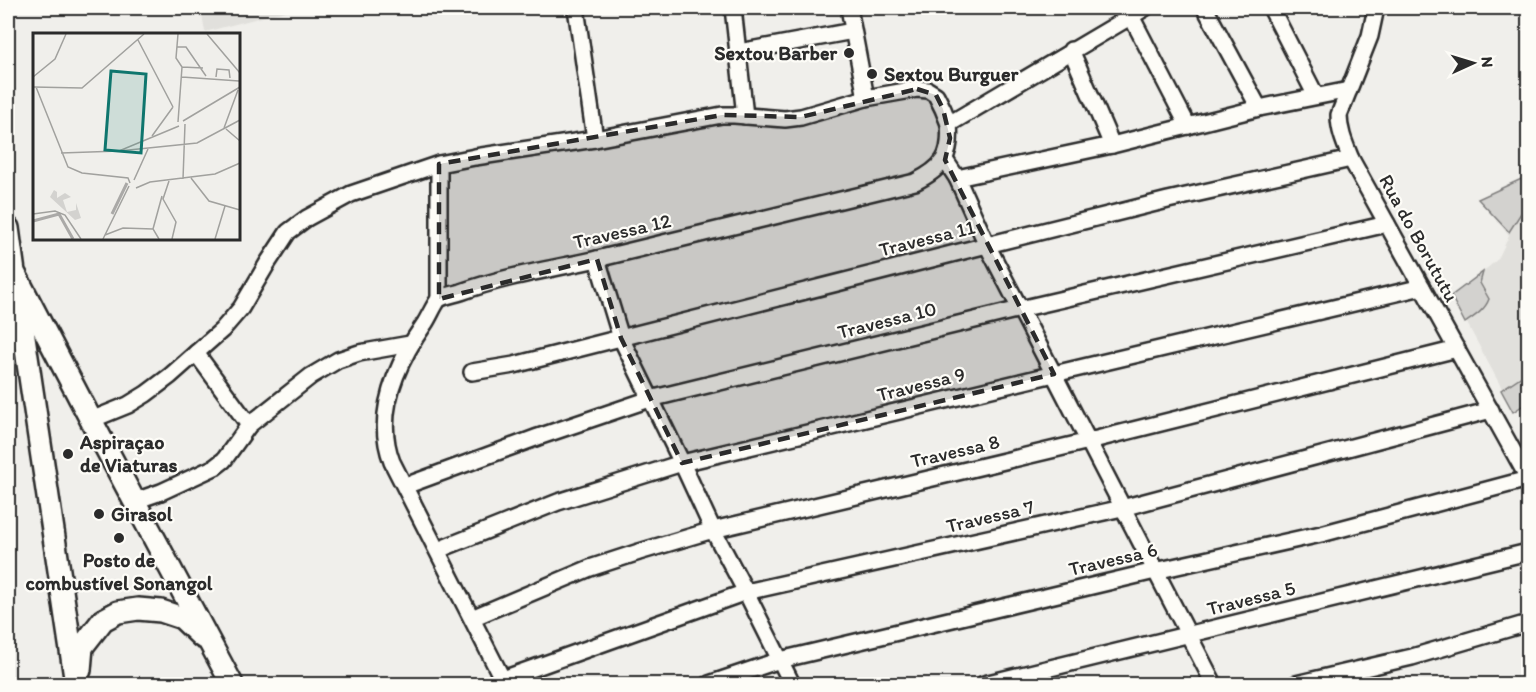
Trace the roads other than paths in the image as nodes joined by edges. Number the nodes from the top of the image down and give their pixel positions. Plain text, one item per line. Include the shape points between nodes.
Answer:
1 (576, 8) edge
2 (733, 8) edge
3 (849, 8) edge
4 (1145, 8) edge
5 (1205, 8) edge
6 (1271, 8) edge
7 (1376, 8) edge
8 (1131, 16) junction
9 (854, 31) junction
10 (1071, 50) junction
11 (739, 52) junction
12 (1349, 90) junction
13 (1316, 96) junction
14 (866, 98) junction
15 (1259, 108) junction
16 (745, 116) junction
17 (949, 124) junction
18 (1188, 126) junction
19 (595, 139) junction
20 (1112, 145) junction
21 (1351, 159) junction
22 (945, 160) junction
23 (439, 164) junction
24 (957, 178) junction
25 (1387, 224) junction
26 (8, 228) edge
27 (987, 244) junction
28 (597, 259) junction
29 (14, 272) junction
30 (1422, 287) junction
31 (439, 299) junction
32 (1020, 309) junction
33 (621, 338) junction
34 (410, 344) junction
35 (1457, 349) junction
36 (196, 353) junction
37 (472, 372) dead end
38 (1054, 374) junction
39 (650, 399) junction
40 (1491, 410) junction
41 (91, 420) junction
42 (249, 425) junction
43 (1089, 441) junction
44 (682, 463) junction
45 (1528, 478) edge
46 (405, 486) junction
47 (135, 501) junction
48 (1122, 508) junction
49 (713, 530) junction
50 (438, 550) junction
51 (1528, 552) edge
52 (1155, 571) junction
53 (746, 592) junction
54 (472, 618) junction
55 (1528, 623) edge
56 (1189, 635) junction
57 (213, 648) junction
58 (780, 660) junction
59 (504, 682) edge
60 (77, 684) edge
61 (232, 684) edge
62 (709, 684) edge
63 (792, 684) edge
64 (984, 684) edge
65 (1215, 684) edge
66 (1296, 684) edge

1 - 19 street
2 - 11 street
3 - 9 street
4 - 8 street
5 - 15 street
6 - 13 street
7 - 12 street, Rua do Borututu via 1370,36
8 - 10 street
8 - 18 street
9 - 11 street
9 - 14 street
10 - 17 street
10 - 20 street
11 - 16 street
12 - 13 street
12 - 21 street, Rua do Borututu via 1339,124
13 - 15 street
14 - 16 street via 801,117
14 - 17 street via 928,90 936,95
15 - 18 street
16 - 19 street via 722,115
17 - 22 street
18 - 20 street
19 - 23 street
20 - 24 street
21 - 25 street, Rua do Borututu
21 - 27 street, Travessa 11
22 - 24 street
22 - 28 street, Travessa 12 via 915,182
23 - 31 street
23 - 36 street via 351,194 288,232 241,308
24 - 27 street
25 - 30 street, Rua do Borututu
25 - 32 street, Travessa 10
26 - 29 main road
27 - 32 street
27 - 33 street, Travessa 11
28 - 31 street, Travessa 12
28 - 33 street
29 - 41 main road
29 - 60 main road
30 - 35 street, Rua do Borututu
30 - 38 street, Travessa 9
31 - 34 street
32 - 38 street
32 - 39 street, Travessa 10
33 - 37 street, Travessa 11
33 - 39 street
34 - 42 street via 338,360 311,376
34 - 46 street via 389,391 385,427 387,448
35 - 40 street, Rua do Borututu
35 - 43 street, Travessa 8
36 - 41 street via 146,394
36 - 42 street
38 - 43 street
38 - 44 street, Travessa 9
39 - 44 street
39 - 46 street, Travessa 10
40 - 45 street, Rua do Borututu
40 - 48 street, Travessa 7
41 - 47 main road
42 - 47 street via 215,467
43 - 48 street
43 - 49 street, Travessa 8
44 - 49 street
44 - 50 street, Travessa 9 via 558,502
45 - 52 street, Travessa 6 via 1321,534
46 - 50 street
47 - 57 main road
48 - 52 street
48 - 53 street, Travessa 7
49 - 53 street
49 - 54 street, Travessa 8 via 590,568
50 - 54 street
51 - 56 street, Travessa 5
52 - 56 street
52 - 58 street, Travessa 6
53 - 58 street
53 - 59 street, Travessa 7
54 - 59 street
55 - 66 street via 1412,657
56 - 64 street, Travessa 5
56 - 65 street
57 - 60 main road via 182,618 161,611 118,612 103,620 82,647
57 - 61 main road
58 - 62 street, Travessa 6
58 - 63 street

